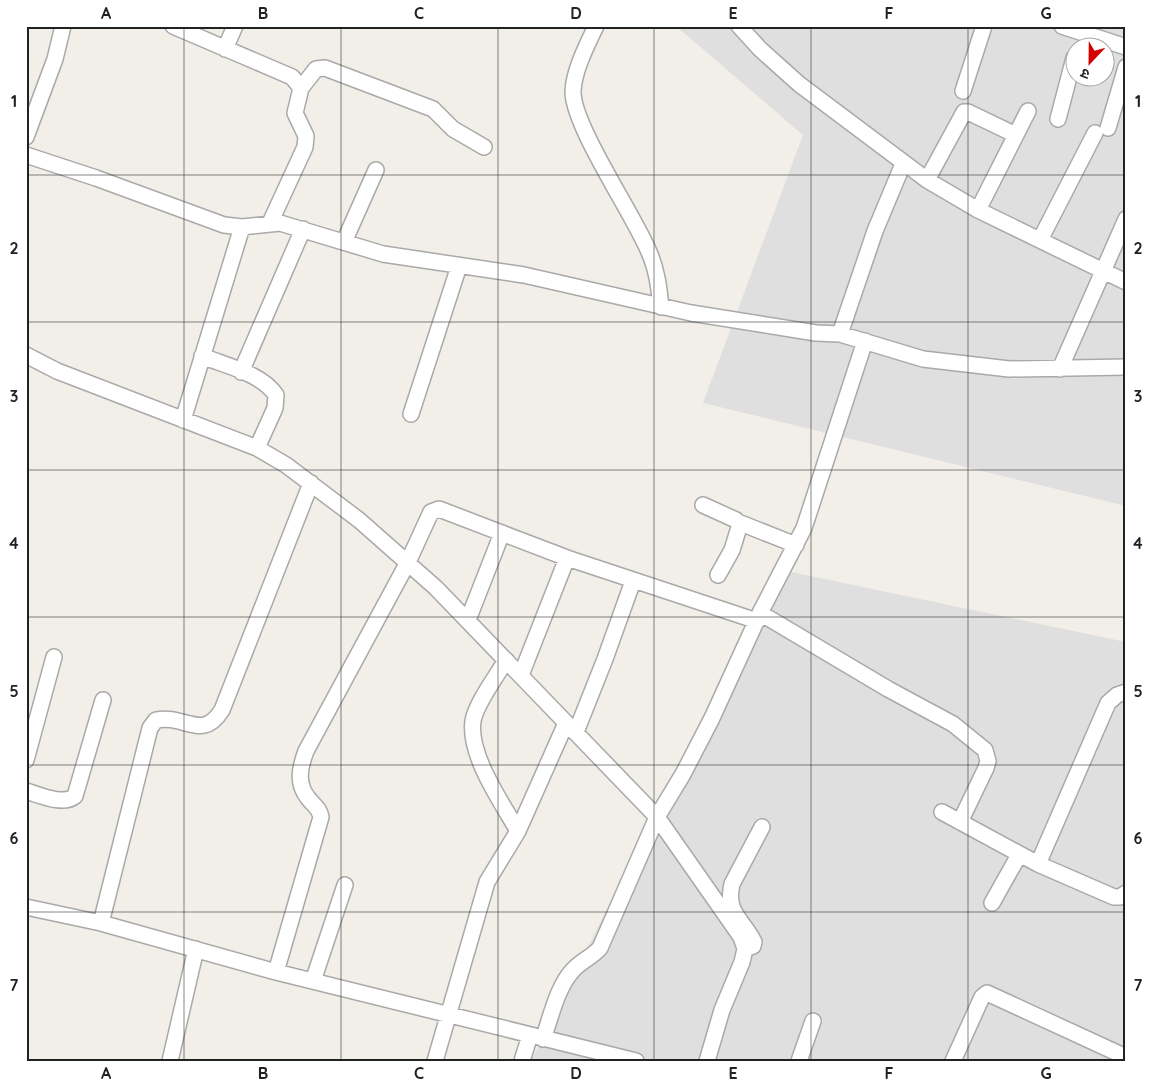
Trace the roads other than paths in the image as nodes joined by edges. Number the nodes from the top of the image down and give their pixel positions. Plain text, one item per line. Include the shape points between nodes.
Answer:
1 (63, 26) edge
2 (173, 26) edge
3 (235, 26) edge
4 (596, 26) edge
5 (738, 26) edge
6 (984, 26) edge
7 (1062, 26) edge
8 (1077, 38) edge
9 (225, 49) junction
10 (1126, 67) edge
11 (301, 88) junction
12 (1066, 88) edge
13 (963, 91) dead end
14 (1028, 111) dead end
15 (1058, 119) dead end
16 (1016, 135) junction
17 (26, 137) edge
18 (484, 147) dead end
19 (26, 155) edge
20 (903, 164) junction
21 (376, 170) dead end
22 (927, 180) junction
23 (978, 210) junction
24 (1126, 219) edge
25 (270, 223) junction
26 (242, 227) junction
27 (303, 229) junction
28 (1040, 240) junction
29 (344, 242) junction
30 (459, 266) junction
31 (1103, 270) junction
32 (1126, 282) edge
33 (662, 307) junction
34 (840, 334) junction
35 (865, 341) junction
36 (202, 356) junction
37 (27, 357) edge
38 (1126, 367) edge
39 (1060, 369) junction
40 (240, 372) junction
41 (411, 414) dead end
42 (183, 420) junction
43 (257, 448) junction
44 (312, 484) junction
45 (703, 506) dead end
46 (738, 522) junction
47 (502, 533) junction
48 (796, 545) junction
49 (567, 558) junction
50 (408, 562) junction
51 (718, 575) dead end
52 (633, 581) junction
53 (758, 617) junction
54 (468, 620) junction
55 (54, 657) dead end
56 (506, 660) junction
57 (521, 675) junction
58 (1126, 692) edge
59 (103, 700) dead end
60 (571, 728) junction
61 (26, 760) edge
62 (26, 791) edge
63 (942, 812) dead end
64 (657, 817) junction
65 (960, 822) junction
66 (762, 827) dead end
67 (518, 831) junction
68 (1020, 855) junction
69 (1038, 864) junction
70 (345, 885) dead end
71 (1126, 893) edge
72 (992, 903) dead end
73 (26, 907) edge
74 (101, 923) junction
75 (196, 949) junction
76 (745, 949) junction
77 (276, 972) junction
78 (314, 981) junction
79 (448, 1014) junction
80 (813, 1021) dead end
81 (537, 1037) junction
82 (1126, 1057) edge
83 (170, 1061) edge
84 (435, 1061) edge
85 (522, 1061) edge
86 (636, 1061) edge
87 (708, 1061) edge
88 (799, 1061) edge
89 (953, 1061) edge

1 - 17 street via 55,59
2 - 9 street
3 - 9 street
4 - 33 street via 576,78 574,104 649,251 657,273
5 - 20 street via 799,84
6 - 13 street
7 - 8 street
9 - 11 street via 292,77
10 - 28 street via 1101,131
11 - 18 street via 316,69 325,68 426,105 439,113 453,129
11 - 25 street via 295,113 306,136 305,147
12 - 15 street
14 - 16 street
16 - 22 street via 964,112
16 - 23 street
19 - 26 street via 224,226
20 - 22 street
20 - 34 street via 875,231
21 - 29 street
22 - 23 street
23 - 28 street
24 - 31 street
25 - 26 street
25 - 27 street
26 - 36 street
27 - 29 street
27 - 40 street
28 - 31 street
29 - 30 street via 383,254
30 - 33 street via 568,283
30 - 41 street
31 - 32 street
31 - 39 street
33 - 34 street
34 - 35 street
35 - 39 street via 923,359 1009,369
35 - 48 street via 818,489
36 - 40 street
36 - 42 street
37 - 42 street
38 - 39 street
40 - 43 street via 270,387 276,395 275,408
42 - 43 street
43 - 44 street
44 - 50 street
44 - 74 street via 215,722 203,727 166,718 156,720 150,728
45 - 46 street
46 - 48 street
46 - 51 street via 738,536
47 - 49 street
47 - 50 street via 435,509 426,519
47 - 54 street
48 - 53 street
49 - 52 street
49 - 57 street
50 - 54 street
50 - 77 street via 306,751 300,770 302,788 319,808 321,817
52 - 53 street
52 - 60 street via 605,659
53 - 64 street via 712,718
53 - 65 street via 953,724 985,750 986,768
54 - 56 street
55 - 61 street
56 - 57 street
56 - 67 street via 478,709 473,730 486,773
57 - 60 street
58 - 69 street via 1108,703
59 - 62 street via 75,796 63,801
60 - 64 street
60 - 67 street
63 - 65 street
64 - 76 street via 733,925
64 - 81 street via 600,948 572,970
65 - 68 street
66 - 76 street via 732,884 730,894 734,913 754,942 753,946
67 - 79 street via 487,882
68 - 69 street
68 - 72 street
69 - 71 street via 1114,897
70 - 78 street
73 - 74 street
74 - 75 street
75 - 77 street
75 - 83 street
76 - 87 street via 722,1010
77 - 78 street
78 - 79 street
79 - 81 street
79 - 84 street
80 - 88 street
81 - 85 street
81 - 86 street
82 - 89 street via 987,993 982,997

